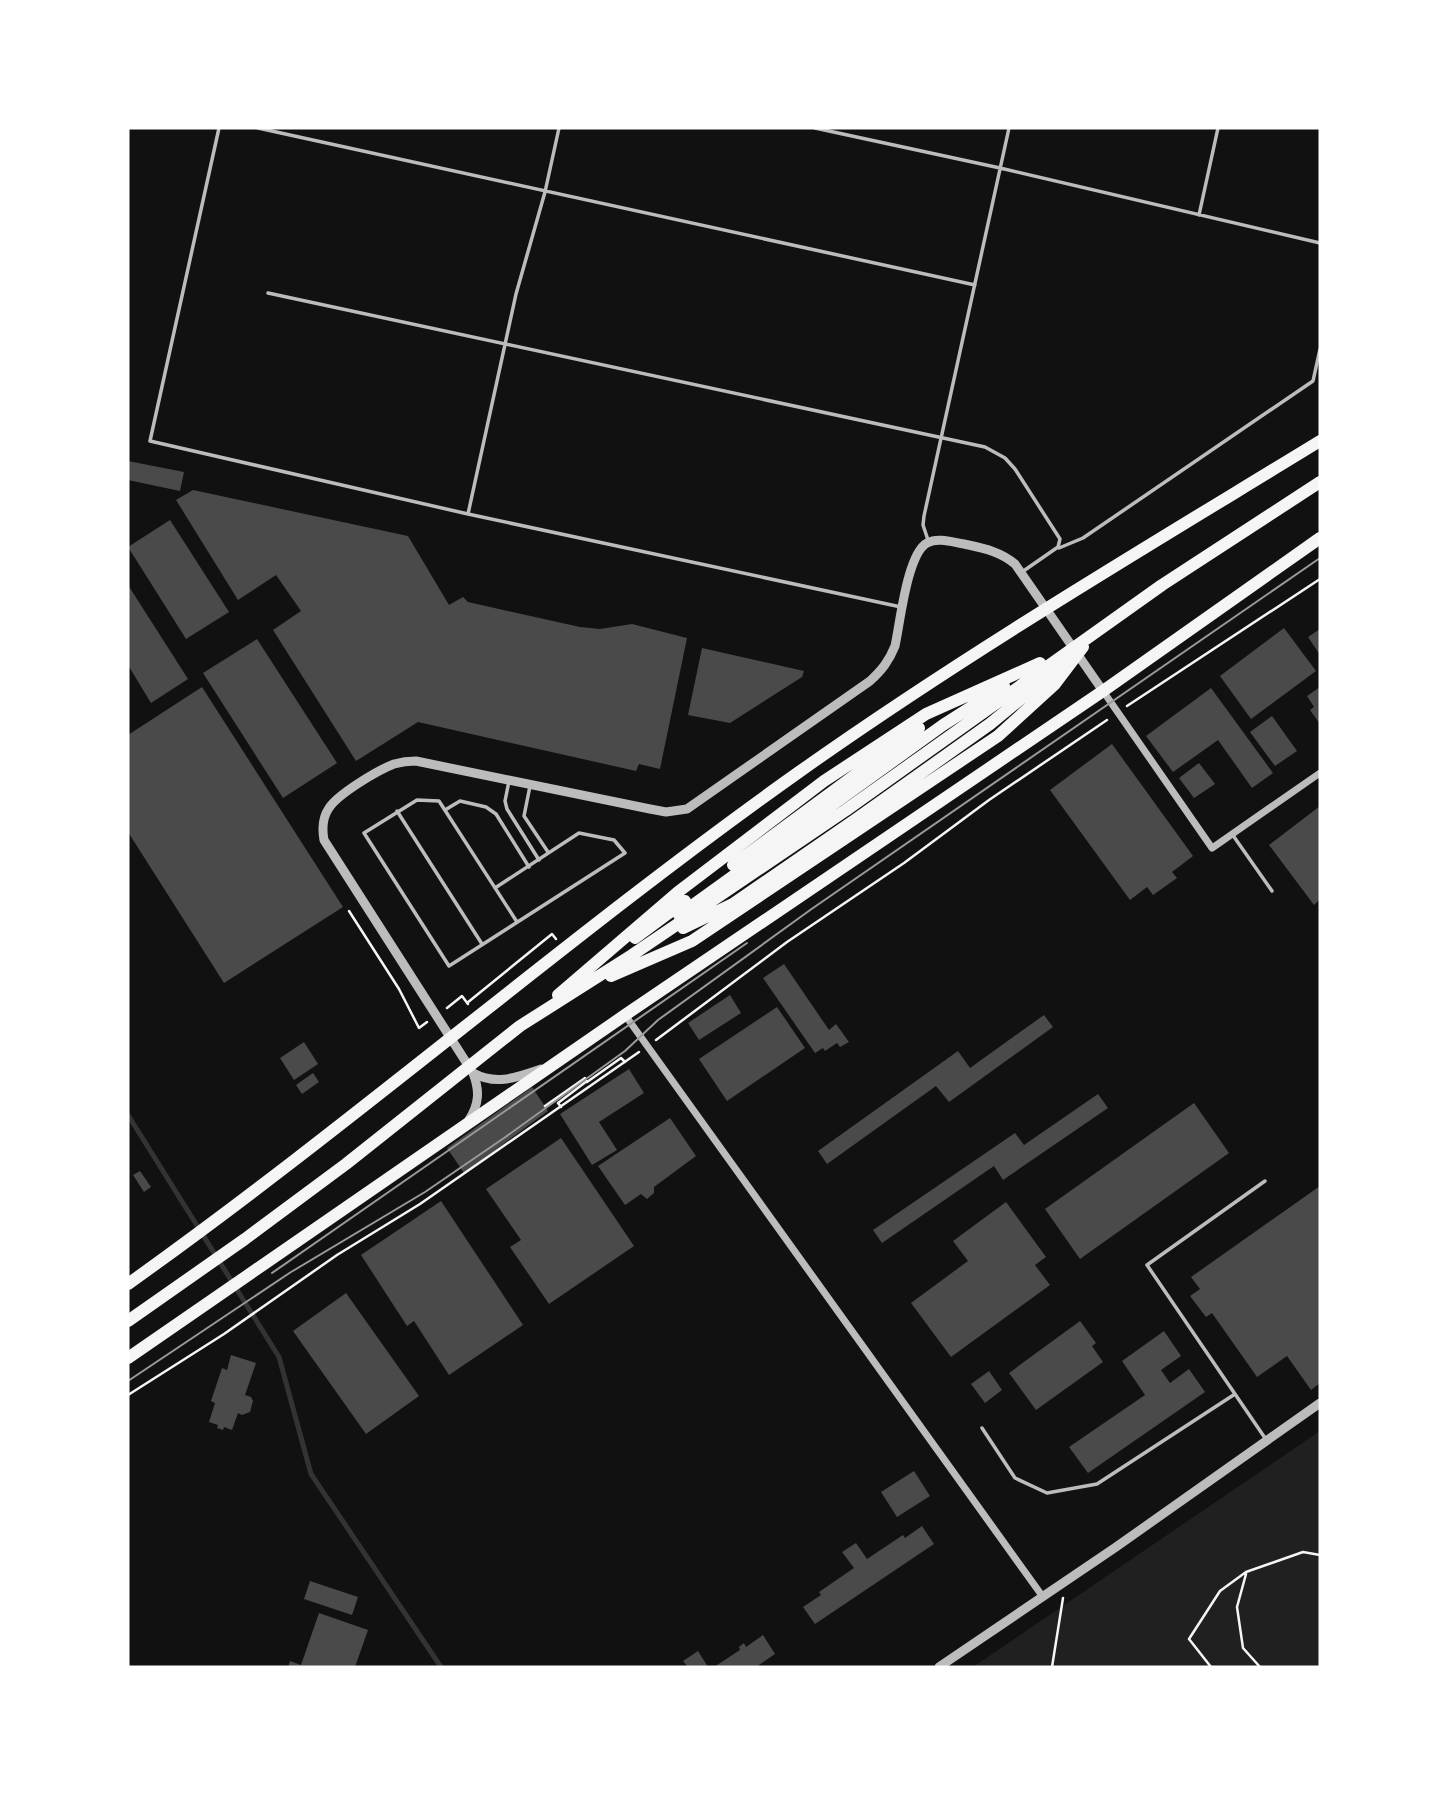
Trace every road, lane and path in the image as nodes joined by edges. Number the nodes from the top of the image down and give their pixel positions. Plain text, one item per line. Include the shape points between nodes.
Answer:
1 (219, 128) edge
2 (258, 128) edge
3 (559, 128) edge
4 (815, 128) edge
5 (1009, 128) edge
6 (1218, 128) edge
7 (1000, 168) junction
8 (545, 192) junction
9 (1199, 215) junction
10 (1320, 243) edge
11 (975, 285) junction
12 (268, 293) dead end
13 (1320, 349) edge
14 (1320, 440) edge
15 (1320, 482) edge
16 (468, 514) junction
17 (1320, 538) edge
18 (929, 541) junction
19 (1054, 550) junction
20 (1022, 572) junction
21 (1320, 579) edge
22 (1146, 596) junction
23 (903, 608) junction
24 (1048, 609) junction
25 (1116, 616) junction
26 (1083, 647) junction
27 (1040, 663) junction
28 (1103, 691) junction
29 (1118, 712) junction
30 (1320, 774) edge
31 (510, 779) junction
32 (530, 783) junction
33 (445, 810) junction
34 (397, 811) junction
35 (1233, 834) junction
36 (548, 852) junction
37 (539, 860) junction
38 (529, 867) junction
39 (495, 888) junction
40 (1272, 891) dead end
41 (349, 911) dead end
42 (517, 922) junction
43 (482, 944) junction
44 (644, 947) junction
45 (632, 955) junction
46 (577, 990) junction
47 (625, 1015) junction
48 (416, 1023) dead end
49 (520, 1026) junction
50 (450, 1036) junction
51 (646, 1047) junction
52 (625, 1062) junction
53 (555, 1065) junction
54 (473, 1073) junction
55 (587, 1082) junction
56 (545, 1107) dead end
57 (561, 1107) junction
58 (465, 1127) junction
59 (1265, 1181) dead end
60 (128, 1279) edge
61 (128, 1284) edge
62 (128, 1321) edge
63 (128, 1358) edge
64 (1235, 1394) junction
65 (128, 1395) edge
66 (1320, 1403) edge
67 (982, 1428) dead end
68 (1266, 1440) junction
69 (1320, 1555) edge
70 (1246, 1572) junction
71 (1065, 1581) junction
72 (1043, 1597) junction
73 (939, 1667) edge
74 (1052, 1667) edge
75 (1211, 1667) edge
76 (1260, 1667) edge

1 - 16 lane via 150,441
2 - 8 lane
3 - 8 lane
4 - 7 lane
5 - 7 lane
6 - 9 lane
7 - 9 lane
7 - 11 lane
8 - 11 lane
8 - 16 lane via 516,294
9 - 10 lane
11 - 18 lane via 924,516
12 - 19 lane via 985,447 1010,463 1049,519 1060,539
13 - 19 lane via 1313,381 1083,538
14 - 24 highway
14 - 61 highway via 955,668 800,771 630,897 227,1214
15 - 22 highway
16 - 23 lane
17 - 28 highway
18 - 20 street via 946,540 1000,553
18 - 23 street via 916,555
19 - 20 lane
20 - 24 street
21 - 29 path
22 - 25 highway
22 - 27 highway
23 - 32 street via 889,661 870,681 687,809 666,812
24 - 28 street
24 - 50 highway via 800,773 585,930
25 - 26 highway
25 - 44 highway via 846,810
26 - 44 highway via 990,724 745,896
26 - 46 highway via 1055,684 998,736 860,830 692,941
27 - 45 highway via 943,725 692,904
27 - 49 highway via 926,714 824,781 678,892
28 - 29 street
28 - 47 highway
29 - 35 street via 1212,848
29 - 51 path via 787,942
30 - 35 street
31 - 32 street
31 - 37 lane via 505,806
31 - 50 street via 403,761 335,801 324,818 322,829 330,852
32 - 36 lane via 524,816
33 - 34 lane via 436,800 421,799
33 - 38 lane via 460,801 490,808
33 - 39 lane
34 - 43 lane
34 - 43 lane via 365,833 449,966
35 - 40 lane
36 - 37 lane
36 - 42 lane via 582,833 614,840 625,853
37 - 38 lane
38 - 39 lane
39 - 42 lane
41 - 48 path
42 - 43 lane
44 - 45 highway
45 - 46 highway
46 - 49 highway
47 - 51 street
47 - 53 highway
49 - 62 highway via 346,1164
50 - 54 street
50 - 60 highway
51 - 52 path
51 - 72 street
52 - 55 path via 621,1058
52 - 57 path
53 - 54 street via 508,1080
53 - 58 highway
54 - 58 street via 478,1101
55 - 56 path via 585,1078
55 - 57 path via 558,1103
57 - 65 path via 420,1205
58 - 63 highway
59 - 64 lane via 1147,1265
64 - 67 lane via 1097,1484 1047,1493 1015,1478
64 - 68 lane
66 - 68 street
68 - 71 street
69 - 70 path via 1303,1552
70 - 75 path via 1220,1591 1189,1639
70 - 76 path via 1237,1607 1243,1648
71 - 72 street
71 - 74 path
72 - 73 street

